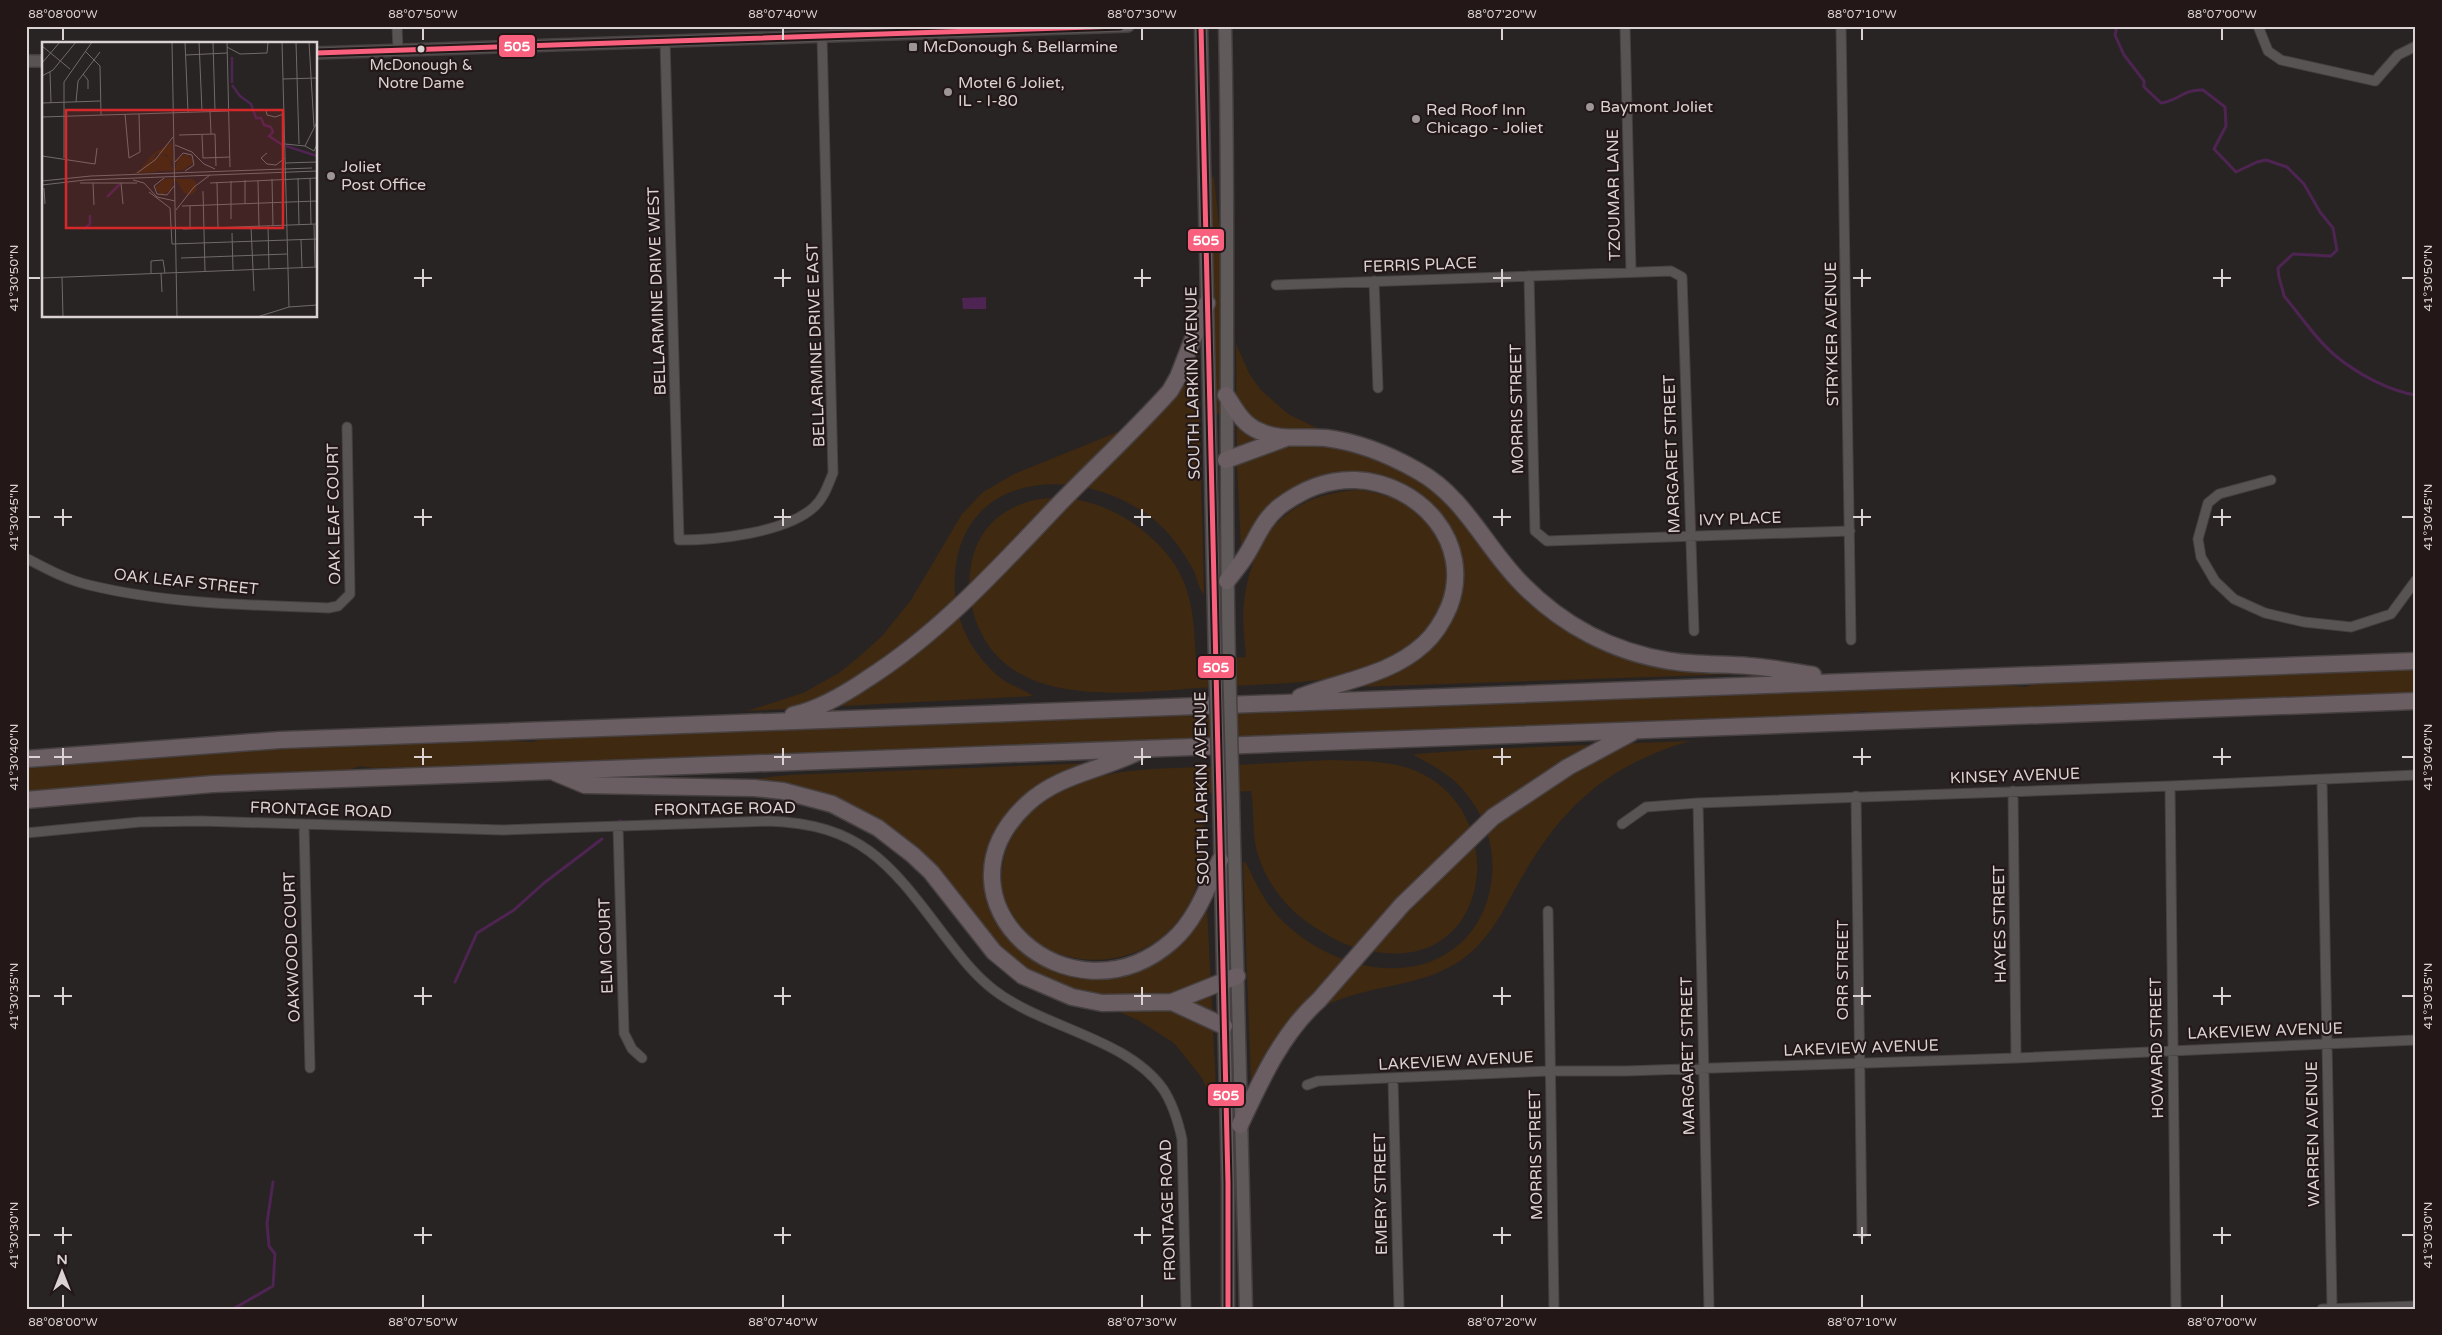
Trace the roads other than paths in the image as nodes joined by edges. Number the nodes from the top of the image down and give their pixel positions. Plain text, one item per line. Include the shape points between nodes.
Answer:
1 (397, 26) edge
2 (1128, 26) edge
3 (1201, 26) edge
4 (1225, 26) edge
5 (1625, 26) edge
6 (1841, 26) edge
7 (2258, 26) edge
8 (822, 36) junction
9 (665, 42) junction
10 (2416, 46) edge
11 (398, 50) junction
12 (318, 53) edge
13 (26, 61) edge
14 (42, 61) edge
15 (1631, 272) junction
16 (1530, 276) junction
17 (1682, 277) joint
18 (1374, 281) junction
19 (1276, 285) dead end
20 (1207, 303) junction
21 (1378, 388) dead end
22 (1226, 396) junction
23 (347, 427) dead end
24 (1288, 437) junction
25 (1226, 460) junction
26 (2271, 480) dead end
27 (1850, 531) junction
28 (1689, 535) junction
29 (1542, 539) joint
30 (679, 540) joint
31 (26, 558) edge
32 (2416, 580) edge
33 (1227, 581) junction
34 (346, 600) joint
35 (1694, 631) dead end
36 (1852, 640) dead end
37 (2416, 660) edge
38 (1852, 681) junction
39 (1289, 702) junction
40 (2416, 702) edge
41 (763, 722) junction
42 (1635, 731) junction
43 (1144, 749) junction
44 (26, 759) edge
45 (552, 771) junction
46 (2416, 775) edge
47 (2322, 780) junction
48 (2170, 786) junction
49 (2013, 791) junction
50 (1856, 796) junction
51 (26, 800) edge
52 (1698, 803) junction
53 (1622, 824) dead end
54 (304, 825) junction
55 (618, 827) junction
56 (26, 833) edge
57 (1220, 860) junction
58 (1548, 911) dead end
59 (1230, 979) junction
60 (1172, 1002) junction
61 (1224, 1026) junction
62 (2416, 1040) edge
63 (2327, 1044) junction
64 (2172, 1050) junction
65 (642, 1058) dead end
66 (2016, 1058) junction
67 (1858, 1063) junction
68 (310, 1068) dead end
69 (1703, 1069) junction
70 (1549, 1071) junction
71 (1393, 1079) junction
72 (1307, 1085) dead end
73 (1240, 1124) junction
74 (1862, 1233) dead end
75 (2416, 1306) edge
76 (2332, 1308) edge
77 (1186, 1309) edge
78 (1228, 1309) edge
79 (1246, 1309) edge
80 (1399, 1309) edge
81 (1554, 1309) edge
82 (1709, 1309) edge
83 (2176, 1309) edge
84 (2322, 1309) edge

1 - 11 street
2 - 8 street
3 - 20 main road, SOUTH LARKIN AVENUE
4 - 22 main road, SOUTH LARKIN AVENUE via 1228,164
5 - 15 street, TZOUMAR LANE
6 - 27 street, STRYKER AVENUE
7 - 10 street via 2268,51 2281,60 2375,81 2398,55
8 - 9 street
8 - 30 street, BELLARMINE DRIVE EAST via 833,473 826,491 814,507 793,520 733,537
9 - 11 street
9 - 30 street, BELLARMINE DRIVE WEST
11 - 12 street
13 - 14 street
15 - 16 street, FERRIS PLACE
15 - 17 street, FERRIS PLACE via 1671,271
16 - 18 street, FERRIS PLACE
16 - 29 street, MORRIS STREET via 1535,530
17 - 28 street, MARGARET STREET
18 - 19 street, FERRIS PLACE
18 - 21 street
20 - 41 highway via 1170,391 970,596 910,650 850,690 804,713
20 - 57 main road, SOUTH LARKIN AVENUE, bridge
22 - 24 highway via 1252,428
22 - 25 main road, SOUTH LARKIN AVENUE
23 - 34 street, OAK LEAF COURT via 350,594
24 - 25 highway
24 - 38 highway via 1326,438 1358,444 1433,480 1466,511 1526,588 1554,613 1595,639 1670,661 1751,666
25 - 33 main road, SOUTH LARKIN AVENUE
26 - 32 street via 2220,494 2208,503 2198,539 2200,557 2215,581 2234,600 2265,613 2304,622 2351,627 2391,614
27 - 28 street, IVY PLACE
27 - 36 street, STRYKER AVENUE
28 - 29 street, IVY PLACE
28 - 35 street, MARGARET STREET
31 - 34 street, OAK LEAF STREET via 56,574 88,585 165,597 226,604 328,608
33 - 39 highway via 1263,524 1278,508 1313,487 1333,482 1355,480 1376,483 1407,495 1433,515 1448,539 1455,566 1454,596 1437,630 1425,644 1392,666
33 - 59 main road, SOUTH LARKIN AVENUE, bridge via 1233,803
37 - 38 highway
38 - 39 highway
39 - 41 highway
40 - 42 highway
41 - 44 highway via 280,740
42 - 43 highway
42 - 73 highway via 1568,767 1492,817 1442,864 1306,1012 1268,1066
43 - 45 highway
43 - 57 highway via 1117,763 1044,790 1018,813 996,851 995,896 1004,922 1026,946 1060,965 1078,970 1118,970 1140,963 1173,940 1192,917
45 - 51 highway via 213,784
45 - 60 highway via 585,785 754,788 783,791 832,804 878,828 913,855 931,872 994,952 1023,976 1072,996 1102,1003
46 - 47 street, KINSEY AVENUE
47 - 48 street, KINSEY AVENUE
47 - 63 street, WARREN AVENUE
48 - 49 street, KINSEY AVENUE
48 - 64 street, HOWARD STREET
49 - 50 street, KINSEY AVENUE
49 - 66 street, HAYES STREET
50 - 52 street, KINSEY AVENUE
50 - 67 street, ORR STREET
52 - 53 street, KINSEY AVENUE via 1646,807
52 - 69 street, MARGARET STREET
54 - 55 street, FRONTAGE ROAD via 503,830
54 - 56 street, FRONTAGE ROAD via 140,822
54 - 68 street, OAKWOOD COURT
55 - 65 street, ELM COURT via 624,1033 632,1049
55 - 77 street, FRONTAGE ROAD via 783,821 811,824 843,835 876,854 894,872 957,952 990,987 1014,1003 1122,1054 1140,1066 1155,1079 1170,1101 1182,1138
57 - 59 main road, SOUTH LARKIN AVENUE
58 - 70 street, MORRIS STREET
59 - 60 highway
59 - 61 main road, SOUTH LARKIN AVENUE
59 - 73 main road, SOUTH LARKIN AVENUE
60 - 61 highway
61 - 78 main road, SOUTH LARKIN AVENUE
62 - 63 street, LAKEVIEW AVENUE
63 - 64 street, LAKEVIEW AVENUE
63 - 76 street, WARREN AVENUE
64 - 66 street, LAKEVIEW AVENUE
64 - 83 street, HOWARD STREET
66 - 67 street, LAKEVIEW AVENUE
67 - 69 street, LAKEVIEW AVENUE
67 - 74 street, ORR STREET
69 - 70 street, LAKEVIEW AVENUE
69 - 82 street, MARGARET STREET
70 - 71 street, LAKEVIEW AVENUE
70 - 81 street, MORRIS STREET
71 - 72 street, LAKEVIEW AVENUE via 1318,1081
71 - 80 street, EMERY STREET
73 - 79 main road, SOUTH LARKIN AVENUE
75 - 76 street
76 - 84 street

